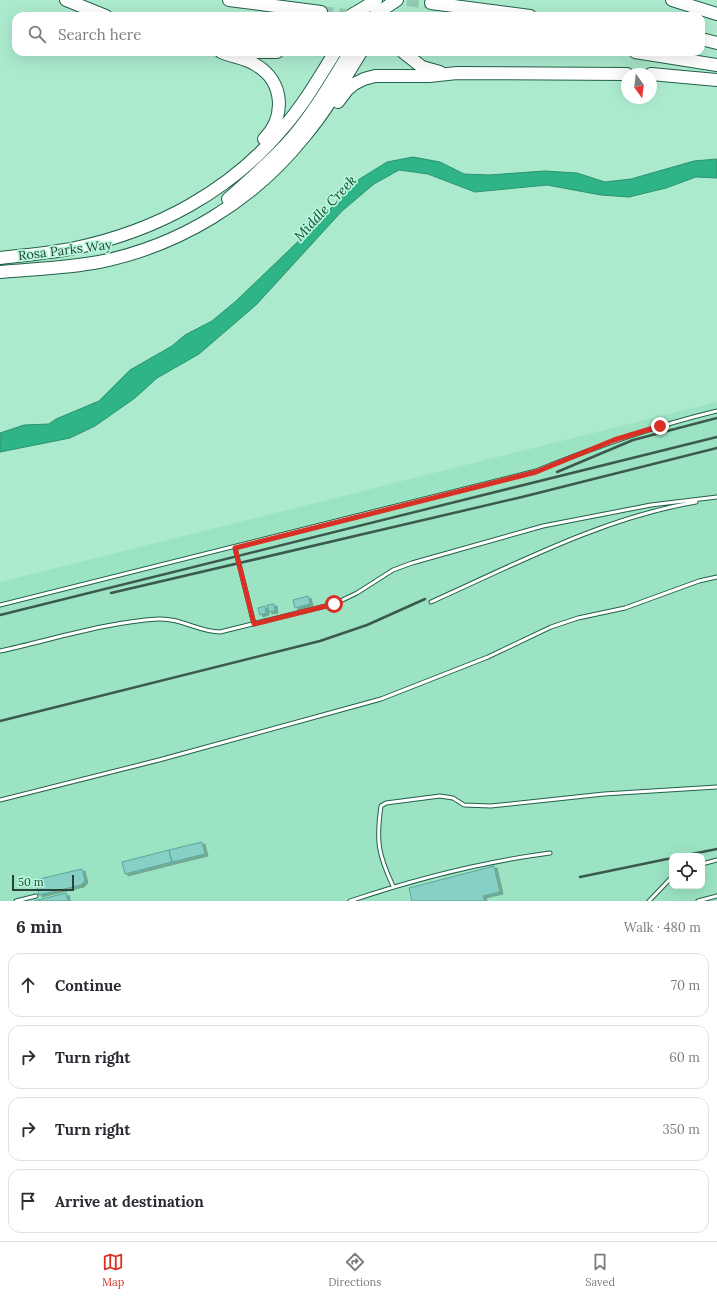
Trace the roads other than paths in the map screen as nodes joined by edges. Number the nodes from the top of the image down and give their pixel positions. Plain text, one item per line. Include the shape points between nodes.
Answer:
1 (66, 0) edge
2 (229, 0) edge
3 (397, 0) edge
4 (672, 0) edge
5 (431, 3) dead end
6 (375, 9) edge
7 (96, 12) edge
8 (321, 12) dead end
9 (364, 12) edge
10 (500, 12) edge
11 (717, 14) edge
12 (705, 41) edge
13 (717, 43) edge
14 (232, 56) edge
15 (332, 56) edge
16 (347, 56) edge
17 (358, 56) edge
18 (407, 56) edge
19 (660, 56) edge
20 (717, 65) edge
21 (457, 73) junction
22 (621, 74) edge
23 (657, 75) edge
24 (717, 80) edge
25 (280, 164) junction
26 (203, 198) junction
27 (201, 224) junction
28 (0, 258) edge
29 (0, 272) edge
30 (717, 411) edge
31 (717, 497) edge
32 (235, 548) junction
33 (717, 577) edge
34 (431, 602) dead end
35 (0, 605) edge
36 (254, 624) junction
37 (0, 651) edge
38 (717, 786) edge
39 (0, 800) edge
40 (550, 853) dead end
41 (717, 860) edge
42 (705, 863) edge
43 (669, 880) edge
44 (393, 886) junction
45 (36, 896) dead end
46 (717, 896) edge
47 (16, 901) edge
48 (350, 901) edge
49 (649, 901) edge
50 (698, 901) edge

1 - 7 highway
2 - 8 highway
3 - 6 highway
4 - 11 highway
5 - 10 highway
6 - 9 highway, bridge
12 - 13 highway
14 - 26 highway via 254,64 266,72 277,90 279,109 276,122 268,136
15 - 26 highway, Rosa Parks Way via 279,134 243,168
16 - 27 highway via 312,112 290,140
17 - 25 highway, Rosa Parks Way via 316,123
18 - 21 highway via 429,70
19 - 20 highway
21 - 22 highway
21 - 25 highway via 380,76 357,82 344,93 307,145
23 - 24 highway
25 - 27 highway, Rosa Parks Way via 247,194
26 - 28 highway, Rosa Parks Way via 159,221 113,238 68,249
27 - 29 highway, Rosa Parks Way via 161,244 116,258 73,266
30 - 32 lane via 614,440 536,472
31 - 34 lane via 656,510 587,532
31 - 36 lane via 651,505 543,526 412,563 393,570 334,604
32 - 35 lane
32 - 36 lane
33 - 39 lane via 625,608 578,618 551,627 488,657 374,701 159,760
36 - 37 lane via 220,632 208,632 173,620 158,619 107,627
38 - 44 lane via 491,806 464,805 453,798 440,796 386,803 381,806 378,847 381,861
40 - 44 lane via 482,864
41 - 42 lane
43 - 49 lane
44 - 48 lane
45 - 47 lane
46 - 50 lane

